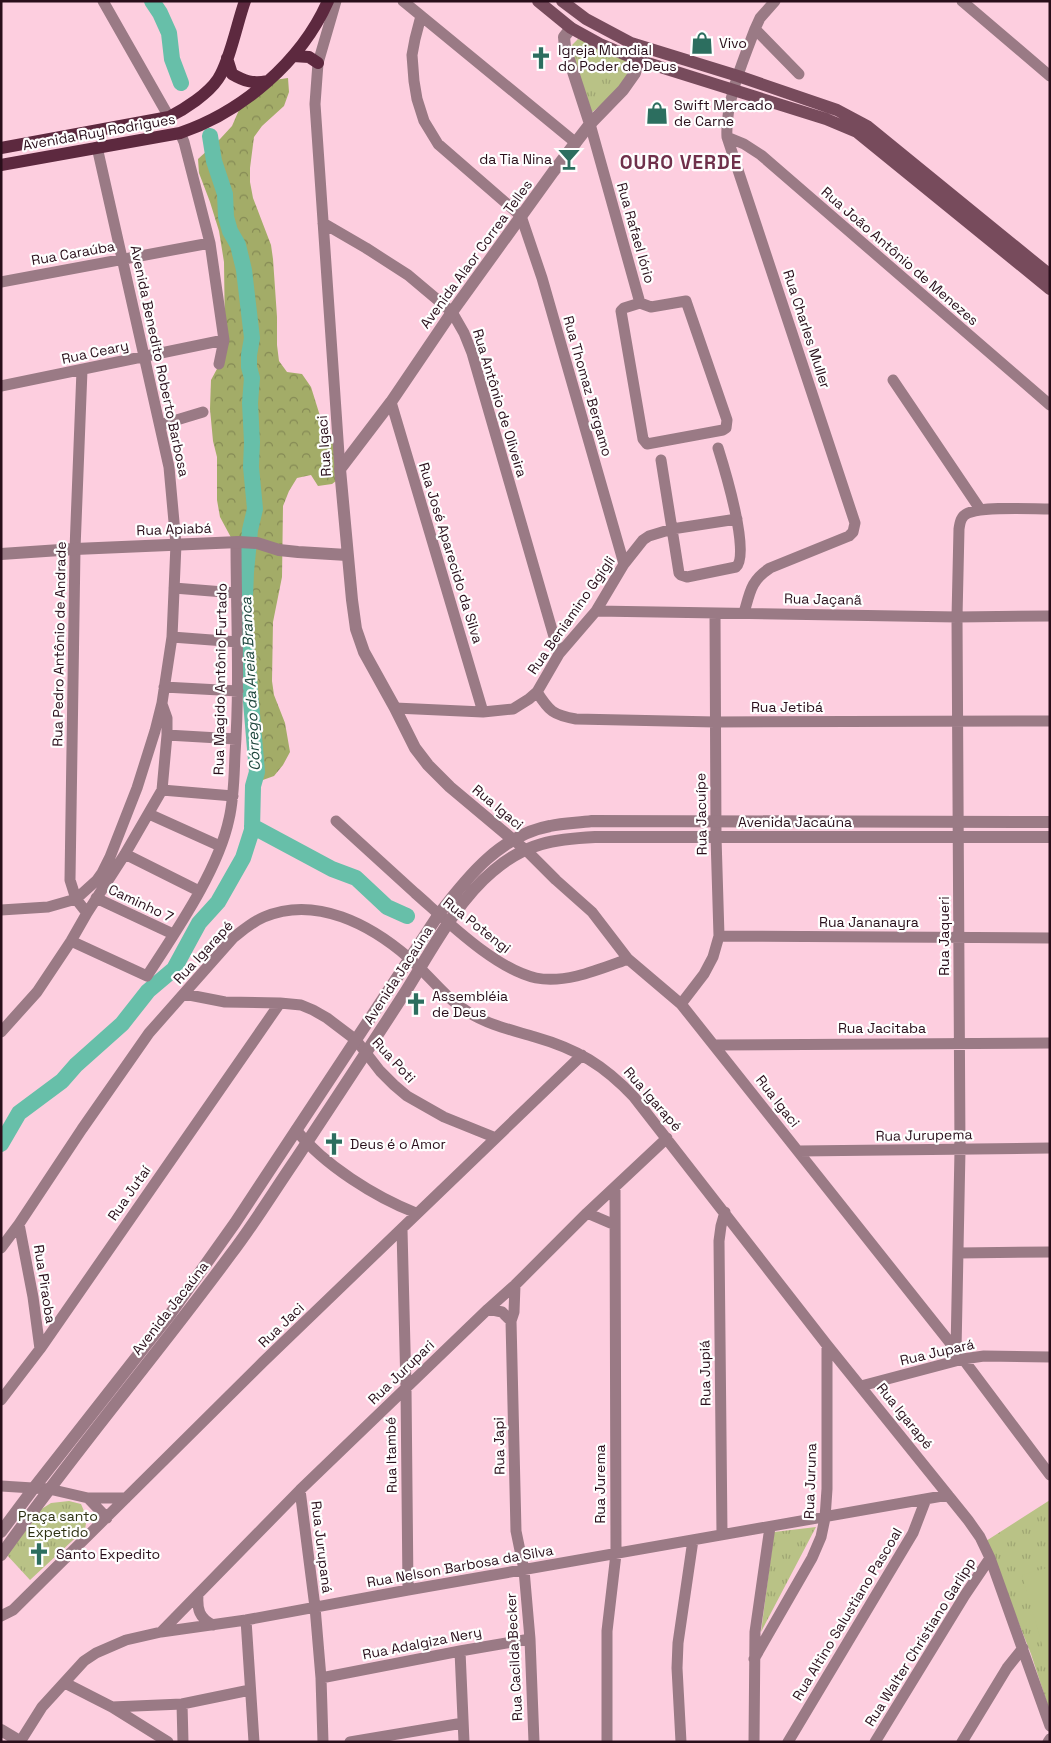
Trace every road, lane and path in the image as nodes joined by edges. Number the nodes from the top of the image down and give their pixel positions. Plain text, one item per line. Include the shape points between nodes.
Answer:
1 (103, 1) edge
2 (245, 1) edge
3 (328, 1) edge
4 (336, 1) edge
5 (403, 1) edge
6 (538, 1) edge
7 (562, 1) edge
8 (775, 1) edge
9 (962, 1) edge
10 (421, 16) junction
11 (586, 19) junction
12 (570, 28) junction
13 (755, 29) junction
14 (631, 43) junction
15 (293, 56) junction
16 (227, 58) junction
17 (638, 60) junction
18 (318, 63) junction
19 (799, 74) dead end
20 (738, 76) junction
21 (1050, 76) edge
22 (268, 81) junction
23 (734, 90) junction
24 (169, 117) junction
25 (590, 124) junction
26 (180, 133) junction
27 (727, 136) junction
28 (576, 143) junction
29 (97, 147) junction
30 (1, 148) edge
31 (1, 165) edge
32 (521, 216) junction
33 (323, 222) junction
34 (210, 243) junction
35 (123, 259) junction
36 (1050, 275) edge
37 (1, 282) edge
38 (1050, 290) edge
39 (640, 303) junction
40 (452, 312) junction
41 (224, 340) junction
42 (145, 357) junction
43 (219, 364) dead end
44 (82, 370) junction
45 (893, 380) dead end
46 (1, 386) edge
47 (391, 402) junction
48 (1050, 405) edge
49 (203, 412) dead end
50 (160, 425) junction
51 (718, 448) dead end
52 (661, 460) dead end
53 (340, 469) junction
54 (980, 509) junction
55 (1050, 509) edge
56 (737, 519) junction
57 (672, 529) junction
58 (237, 542) junction
59 (176, 544) junction
60 (75, 549) junction
61 (1, 554) edge
62 (347, 555) junction
63 (624, 564) junction
64 (174, 588) junction
65 (236, 593) junction
66 (596, 611) junction
67 (715, 613) junction
68 (744, 613) junction
69 (1050, 616) edge
70 (958, 617) junction
71 (172, 637) junction
72 (238, 642) junction
73 (559, 654) junction
74 (164, 687) junction
75 (238, 691) junction
76 (537, 692) junction
77 (162, 703) junction
78 (395, 708) junction
79 (483, 712) junction
80 (959, 721) junction
81 (715, 722) junction
82 (1050, 722) edge
83 (167, 735) junction
84 (236, 739) junction
85 (162, 790) junction
86 (232, 796) junction
87 (149, 814) junction
88 (336, 821) dead end
89 (959, 821) junction
90 (716, 822) junction
91 (1050, 822) edge
92 (716, 837) junction
93 (958, 837) junction
94 (1050, 837) edge
95 (512, 839) junction
96 (220, 846) junction
97 (526, 850) junction
98 (125, 854) junction
99 (199, 891) junction
100 (96, 898) junction
101 (76, 900) junction
102 (1, 910) edge
103 (86, 913) junction
104 (439, 914) junction
105 (449, 924) junction
106 (173, 934) junction
107 (719, 936) junction
108 (959, 938) junction
109 (1050, 938) edge
110 (71, 941) junction
111 (410, 959) junction
112 (628, 959) junction
113 (420, 969) junction
114 (184, 994) junction
115 (280, 1003) junction
116 (682, 1004) junction
117 (1, 1032) edge
118 (356, 1040) junction
119 (959, 1043) junction
120 (1050, 1043) edge
121 (715, 1045) junction
122 (366, 1054) junction
123 (582, 1056) junction
124 (296, 1130) junction
125 (496, 1138) junction
126 (667, 1138) junction
127 (306, 1143) junction
128 (1050, 1148) edge
129 (960, 1150) junction
130 (798, 1151) junction
131 (614, 1187) junction
132 (725, 1212) junction
133 (416, 1213) junction
134 (587, 1213) junction
135 (19, 1224) junction
136 (615, 1225) junction
137 (402, 1230) junction
138 (1, 1248) edge
139 (1050, 1252) edge
140 (959, 1253) junction
141 (515, 1285) junction
142 (488, 1309) junction
143 (512, 1321) junction
144 (827, 1346) junction
145 (40, 1349) junction
146 (959, 1355) junction
147 (1050, 1358) edge
148 (862, 1386) junction
149 (406, 1388) junction
150 (1, 1400) edge
151 (1050, 1475) edge
152 (1, 1486) edge
153 (33, 1489) junction
154 (49, 1489) junction
155 (300, 1490) junction
156 (948, 1495) junction
157 (88, 1498) junction
158 (126, 1498) junction
159 (926, 1499) junction
160 (107, 1518) junction
161 (825, 1518) junction
162 (770, 1527) junction
163 (1, 1532) edge
164 (722, 1534) junction
165 (693, 1540) junction
166 (616, 1554) junction
167 (1, 1556) edge
168 (990, 1558) junction
169 (524, 1570) junction
170 (408, 1590) junction
171 (198, 1595) junction
172 (315, 1607) junction
173 (1, 1616) edge
174 (246, 1620) junction
175 (213, 1625) junction
176 (161, 1632) junction
177 (530, 1639) junction
178 (1023, 1648) junction
179 (460, 1651) junction
180 (754, 1659) junction
181 (321, 1678) junction
182 (65, 1683) junction
183 (250, 1690) junction
184 (182, 1704) junction
185 (112, 1707) junction
186 (463, 1723) junction
187 (1050, 1726) edge
188 (1, 1730) edge
189 (20, 1742) edge
190 (168, 1742) edge
191 (183, 1742) edge
192 (254, 1742) edge
193 (323, 1742) edge
194 (350, 1742) edge
195 (464, 1742) edge
196 (534, 1742) edge
197 (607, 1742) edge
198 (681, 1742) edge
199 (754, 1742) edge
200 (788, 1742) edge
201 (875, 1742) edge
202 (962, 1742) edge

1 - 24 street
2 - 16 main road, Avenida Ruy Rodrigues
3 - 15 main road, Avenida Ruy Rodrigues
4 - 18 street, Rua Igaci
5 - 10 street
6 - 12 main road
7 - 11 main road
8 - 13 street, Rua Charles Muller
9 - 21 street
10 - 28 street
10 - 32 street via 412,55 415,90 424,121 443,149
11 - 12 main road
11 - 14 main road
12 - 17 main road
12 - 25 street, Rua Rafael Iório via 564,37 565,47
13 - 19 street
13 - 20 street, Rua Charles Muller
14 - 17 main road
14 - 20 main road
15 - 18 main road via 309,57
15 - 22 main road, Avenida Ruy Rodrigues
16 - 22 main road via 232,74 242,80 252,83
16 - 24 main road, Avenida Ruy Rodrigues via 217,81 200,97
17 - 23 main road
17 - 25 street, Avenida Alaor Correa Telles via 635,73 623,90
18 - 33 street, Rua Igaci via 315,104
20 - 23 street, Rua Charles Muller
20 - 36 main road via 837,110 867,126
22 - 26 main road, Avenida Ruy Rodrigues via 238,105
23 - 27 street, Rua Charles Muller via 727,116
23 - 38 main road via 857,132
24 - 26 main road via 173,128
24 - 30 main road, Avenida Ruy Rodrigues
25 - 28 street, Avenida Alaor Correa Telles
25 - 39 street, Rua Rafael Iório
26 - 29 main road, Avenida Ruy Rodrigues
26 - 34 street
27 - 48 street, Rua João Antônio de Menezes via 760,155
27 - 68 street, Rua Charles Muller via 855,523 849,536 761,574 752,587
28 - 32 street, Avenida Alaor Correa Telles
29 - 31 main road, Avenida Ruy Rodrigues
29 - 35 street, Avenida Benedito Roberto Barbosa
32 - 40 street, Avenida Alaor Correa Telles
32 - 63 street, Rua Thomaz Bergamo via 542,278
33 - 40 street, Rua Antônio de Oliveira via 408,275
33 - 53 street, Rua Igaci
34 - 35 street, Rua Caraúba
34 - 41 street
35 - 37 street, Rua Caraúba
35 - 42 street, Avenida Benedito Roberto Barbosa
39 - 39 street via 651,307 687,303 727,420 726,428 652,444 645,442 621,313 624,308
40 - 47 street, Avenida Alaor Correa Telles
40 - 73 street, Rua Antônio de Oliveira via 472,354
41 - 42 street, Rua Ceary
41 - 43 street
42 - 44 street, Rua Ceary
42 - 50 street, Avenida Benedito Roberto Barbosa
44 - 46 street, Rua Ceary
44 - 60 street, Rua Pedro Antônio de Andrade
45 - 54 street
47 - 53 street, Avenida Alaor Correa Telles
47 - 79 street, Rua José Aparecido da Silva
49 - 50 street
50 - 59 street, Avenida Benedito Roberto Barbosa via 169,467
51 - 56 street
52 - 57 street
53 - 62 street, Rua Igaci
54 - 55 street
54 - 70 street, Rua Jaqueri via 968,513 960,521
56 - 57 street
56 - 57 street via 741,560 738,566 687,577 679,573
57 - 63 street, Rua Beniamino Ggigli via 642,540
58 - 59 street, Rua Apiabá
58 - 62 street, Rua Apiabá via 257,542 279,550
58 - 65 street, Rua Magido Antônio Furtado
59 - 60 street, Rua Apiabá
59 - 64 street, Avenida Benedito Roberto Barbosa
60 - 61 street, Rua Apiabá
60 - 101 street, Rua Pedro Antônio de Andrade via 70,880
62 - 78 street, Rua Igaci via 356,630 364,652
63 - 66 street, Rua Beniamino Ggigli
64 - 65 street
64 - 71 street, Avenida Benedito Roberto Barbosa
65 - 72 street, Rua Magido Antônio Furtado
66 - 67 street, Rua Jaçanã
66 - 73 street, Rua Beniamino Ggigli
67 - 68 street, Rua Jaçanã
67 - 81 street, Rua Jacuípe
68 - 70 street, Rua Jaçanã
69 - 70 street, Rua Jaçanã
70 - 80 street, Rua Jaqueri
71 - 72 street
71 - 74 street, Avenida Benedito Roberto Barbosa
72 - 75 street, Rua Magido Antônio Furtado
73 - 76 street, Rua Beniamino Ggigli
74 - 75 street
74 - 77 street, Avenida Benedito Roberto Barbosa
75 - 84 street, Rua Magido Antônio Furtado
76 - 79 street, Rua Beniamino Ggigli via 513,709
76 - 81 street, Rua Jetibá via 547,707 559,716 576,719
77 - 83 street, Avenida Benedito Roberto Barbosa via 167,718
77 - 101 street, Avenida Benedito Roberto Barbosa via 137,788 110,857 97,880
78 - 79 street, Rua Beniamino Ggigli
78 - 95 street, Rua Igaci via 428,766
80 - 81 street, Rua Jetibá
80 - 82 street, Rua Jetibá
80 - 89 street, Rua Jaqueri
81 - 90 street, Rua Jacuípe
83 - 84 street
83 - 85 street, Avenida Benedito Roberto Barbosa
84 - 86 street, Rua Magido Antônio Furtado
85 - 86 street
85 - 87 street, Avenida Benedito Roberto Barbosa
86 - 96 street, Rua Magido Antônio Furtado via 229,820
87 - 96 street
87 - 98 street, Avenida Benedito Roberto Barbosa
88 - 104 street, Rua Potengi
89 - 90 street, Avenida Jacaúna
89 - 91 street, Avenida Jacaúna
89 - 93 street, Rua Jaqueri
90 - 92 street, Rua Jacuípe
90 - 95 street, Avenida Jacaúna via 592,821 549,826
92 - 93 street, Avenida Jacaúna
92 - 97 street, Avenida Jacaúna via 564,838
92 - 107 street, Rua Jacuípe
93 - 94 street, Avenida Jacaúna
93 - 108 street, Rua Jaqueri
95 - 97 street, Rua Igaci
95 - 104 street, Avenida Jacaúna via 463,882
96 - 99 street, Rua Magido Antônio Furtado
97 - 105 street, Avenida Jacaúna via 494,870 475,888
97 - 112 street, Rua Igaci via 592,912
98 - 99 street
98 - 100 street, Avenida Benedito Roberto Barbosa
99 - 106 street, Rua Magido Antônio Furtado
100 - 103 street, Avenida Benedito Roberto Barbosa
100 - 106 street, Caminho 7
101 - 102 street, Avenida Benedito Roberto Barbosa via 48,907
101 - 103 street, Rua Pedro Antônio de Andrade
103 - 110 street, Avenida Benedito Roberto Barbosa
104 - 105 street, Rua Potengi
104 - 111 street, Avenida Jacaúna
105 - 112 street, Rua Potengi via 503,965 536,978 566,978
105 - 113 street, Avenida Jacaúna
106 - 110 street, Rua Magido Antônio Furtado via 147,976
107 - 108 street, Rua Jananayra
107 - 116 street, Rua Jacuípe via 704,974
108 - 109 street, Rua Jananayra
108 - 119 street, Rua Jaqueri
110 - 117 street, Avenida Benedito Roberto Barbosa via 37,992
111 - 113 street, Rua Igarapé
111 - 114 street, Rua Igarapé via 378,934 355,922 333,914 289,910 265,917 238,934
111 - 118 street, Avenida Jacaúna
112 - 116 street, Rua Igaci
113 - 122 street, Avenida Jacaúna
113 - 123 street, Rua Igarapé via 448,998 488,1023 558,1044
114 - 115 street, Rua Poti via 225,1002
114 - 135 street, Rua Igarapé via 149,1033
115 - 118 street, Rua Poti via 313,1010
115 - 145 street, Rua Jutaí
116 - 121 street, Rua Igaci
118 - 122 street, Rua Poti
118 - 124 street, Avenida Jacaúna
119 - 120 street, Rua Jacitaba
119 - 121 street, Rua Jacitaba
119 - 129 street, Rua Jaqueri
121 - 130 street, Rua Igaci
122 - 125 street, Rua Poti via 407,1096 444,1117
122 - 127 street, Avenida Jacaúna
123 - 125 street, Rua Jaci
123 - 126 street, Rua Igarapé via 617,1079
124 - 127 street
124 - 153 street, Avenida Jacaúna via 236,1223 176,1305
125 - 133 street, Rua Jaci
126 - 131 street, Rua Jurupari
126 - 132 street, Rua Igarapé
127 - 133 street via 379,1196
127 - 154 street, Avenida Jacaúna via 232,1253
128 - 129 street, Rua Jurupema
129 - 130 street, Rua Jurupema
129 - 140 street, Rua Jaqueri
130 - 146 street, Rua Igaci
131 - 134 street, Rua Jurupari
131 - 136 street, Rua Jurema
132 - 144 street, Rua Igarapé
132 - 164 street, Rua Jupiá via 719,1241
133 - 137 street, Rua Jaci
134 - 136 street
134 - 141 street, Rua Jurupari
135 - 138 street, Rua Igarapé
135 - 145 street, Rua Piraoba
136 - 166 street, Rua Jurema
137 - 149 street, Rua Itambé
137 - 158 street, Rua Jaci
139 - 140 street
140 - 146 street, Rua Jaqueri
141 - 142 street, Rua Jurupari
141 - 143 street, Rua Japi
142 - 143 street via 502,1312
142 - 149 street, Rua Jurupari
143 - 169 street, Rua Japi via 516,1531
144 - 148 street, Rua Igarapé
144 - 161 street, Rua Juruna
145 - 150 street, Rua Jutaí
146 - 147 street, Rua Jupará
146 - 148 street, Rua Jupará
146 - 151 street, Rua Igaci
148 - 156 street, Rua Igarapé
149 - 155 street, Rua Jurupari
149 - 170 street, Rua Itambé
152 - 153 street
153 - 154 street
153 - 163 street, Avenida Jacaúna
154 - 157 street
154 - 167 street, Avenida Jacaúna
155 - 171 street, Rua Jurupari
155 - 172 street, Rua Jurupaná
156 - 159 street, Rua Nelson Barbosa da Silva
156 - 168 street, Rua Igarapé via 980,1537
157 - 158 street
157 - 160 street
158 - 160 street, Rua Jaci
159 - 161 street, Rua Nelson Barbosa da Silva
159 - 200 street, Rua Altino Salustiano Pascoal via 913,1533
160 - 173 street, Rua Jaci via 12,1610
161 - 162 street, Rua Nelson Barbosa da Silva
161 - 180 street, Rua Juruna via 812,1558
162 - 164 street, Rua Nelson Barbosa da Silva
162 - 180 street
164 - 165 street, Rua Nelson Barbosa da Silva
165 - 166 street, Rua Nelson Barbosa da Silva
165 - 198 street via 678,1643
166 - 169 street, Rua Nelson Barbosa da Silva
166 - 197 street, Rua Jurema via 607,1632
168 - 178 street, Rua Igarapé
168 - 201 street, Rua Walter Christiano Garlipp
169 - 170 street, Rua Nelson Barbosa da Silva
169 - 177 street, Rua Cacilda Becker
170 - 172 street, Rua Nelson Barbosa da Silva
171 - 175 street via 199,1613
171 - 176 street, Rua Jurupari
172 - 174 street, Rua Nelson Barbosa da Silva
172 - 181 street, Rua Jurupaná
174 - 175 street, Rua Nelson Barbosa da Silva
174 - 183 street
175 - 176 street, Rua Nelson Barbosa da Silva
176 - 182 street, Rua Nelson Barbosa da Silva via 126,1640 96,1652
177 - 179 street, Rua Adalgiza Nery
177 - 196 street, Rua Cacilda Becker
178 - 187 street, Rua Igarapé
178 - 202 street via 1007,1668
179 - 181 street, Rua Adalgiza Nery
179 - 186 street
180 - 199 street
181 - 193 street, Rua Jurupaná
182 - 185 street
182 - 189 street, Rua Nelson Barbosa da Silva via 42,1707
183 - 184 street
183 - 192 street
184 - 185 street
184 - 191 street
185 - 190 street
186 - 194 street
186 - 195 street
188 - 189 street

